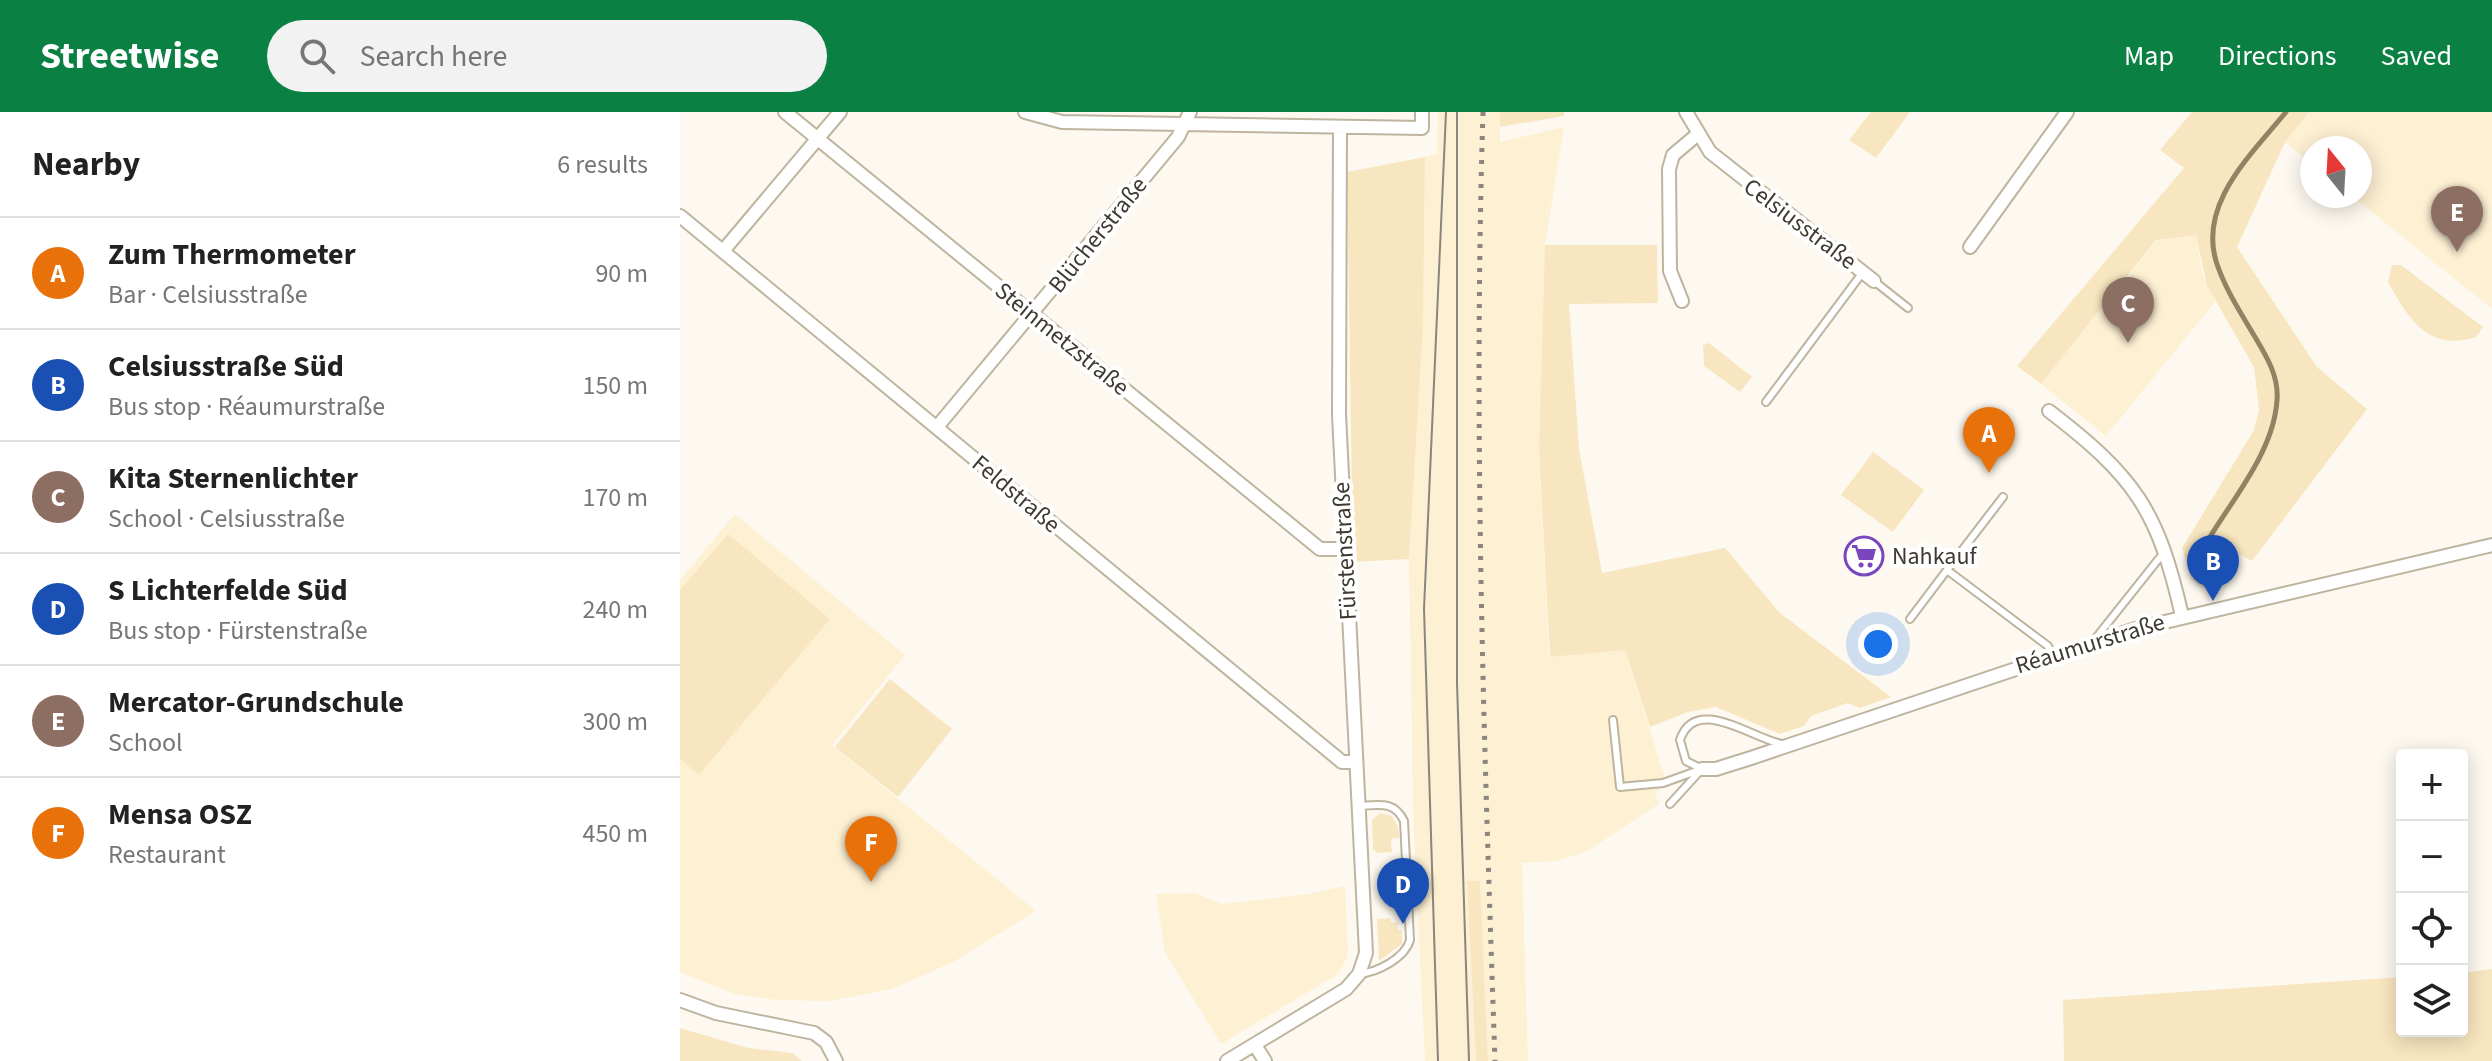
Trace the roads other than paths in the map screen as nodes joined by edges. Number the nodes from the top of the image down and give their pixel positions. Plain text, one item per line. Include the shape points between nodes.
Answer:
1 (785, 112) edge
2 (840, 112) edge
3 (1025, 112) edge
4 (1422, 112) edge
5 (1686, 112) edge
6 (2067, 112) edge
7 (1189, 118) edge
8 (1340, 128) junction
9 (1698, 134) junction
10 (817, 139) junction
11 (680, 216) edge
12 (1970, 247) dead end
13 (723, 251) junction
14 (1868, 277) junction
15 (1682, 301) dead end
16 (1908, 308) dead end
17 (1032, 315) junction
18 (1766, 402) dead end
19 (2049, 411) dead end
20 (937, 427) junction
21 (2003, 497) dead end
22 (2492, 545) edge
23 (1345, 549) junction
24 (2165, 551) junction
25 (1947, 570) junction
26 (2182, 616) junction
27 (1910, 619) dead end
28 (2093, 642) junction
29 (2052, 655) junction
30 (1613, 720) dead end
31 (1787, 745) junction
32 (1356, 762) junction
33 (1702, 769) junction
34 (1670, 804) dead end
35 (1358, 806) junction
36 (1362, 974) junction
37 (680, 1000) edge
38 (1255, 1045) junction
39 (836, 1061) edge
40 (1227, 1061) edge
41 (1265, 1061) edge

1 - 10 street, Steinmetzstraße
2 - 10 street
3 - 7 street via 1062,122
4 - 8 street via 1422,128
5 - 9 street, Celsiusstraße
6 - 12 street
7 - 8 street
7 - 17 street, Blücherstraße
8 - 23 street, Fürstenstraße via 1339,415
9 - 14 street, Celsiusstraße via 1742,180
9 - 15 street via 1673,155 1669,169 1670,271
10 - 13 street
10 - 17 street, Steinmetzstraße
11 - 13 street, Feldstraße
13 - 20 street, Feldstraße
14 - 16 lane, Celsiusstraße
14 - 18 lane
17 - 20 street, Blücherstraße
17 - 23 street, Steinmetzstraße via 1320,549
19 - 24 street via 2125,476 2154,520
20 - 32 street, Feldstraße via 1342,762
21 - 25 lane
22 - 26 street, Réaumurstraße
23 - 32 street, Fürstenstraße
24 - 26 street
24 - 28 lane
25 - 27 lane
25 - 29 lane via 2048,646
26 - 28 street, Réaumurstraße
28 - 29 street, Réaumurstraße
29 - 31 street, Réaumurstraße
30 - 33 lane via 1620,787 1663,783
31 - 33 street, Réaumurstraße
31 - 33 lane via 1704,719 1686,728 1680,740 1686,761
32 - 35 street, Fürstenstraße
33 - 34 lane
35 - 36 street, Fürstenstraße via 1366,953
35 - 36 lane via 1389,804 1399,810 1409,912 1409,946
36 - 38 street
37 - 39 street via 716,1013 814,1033
38 - 40 street
38 - 41 street

